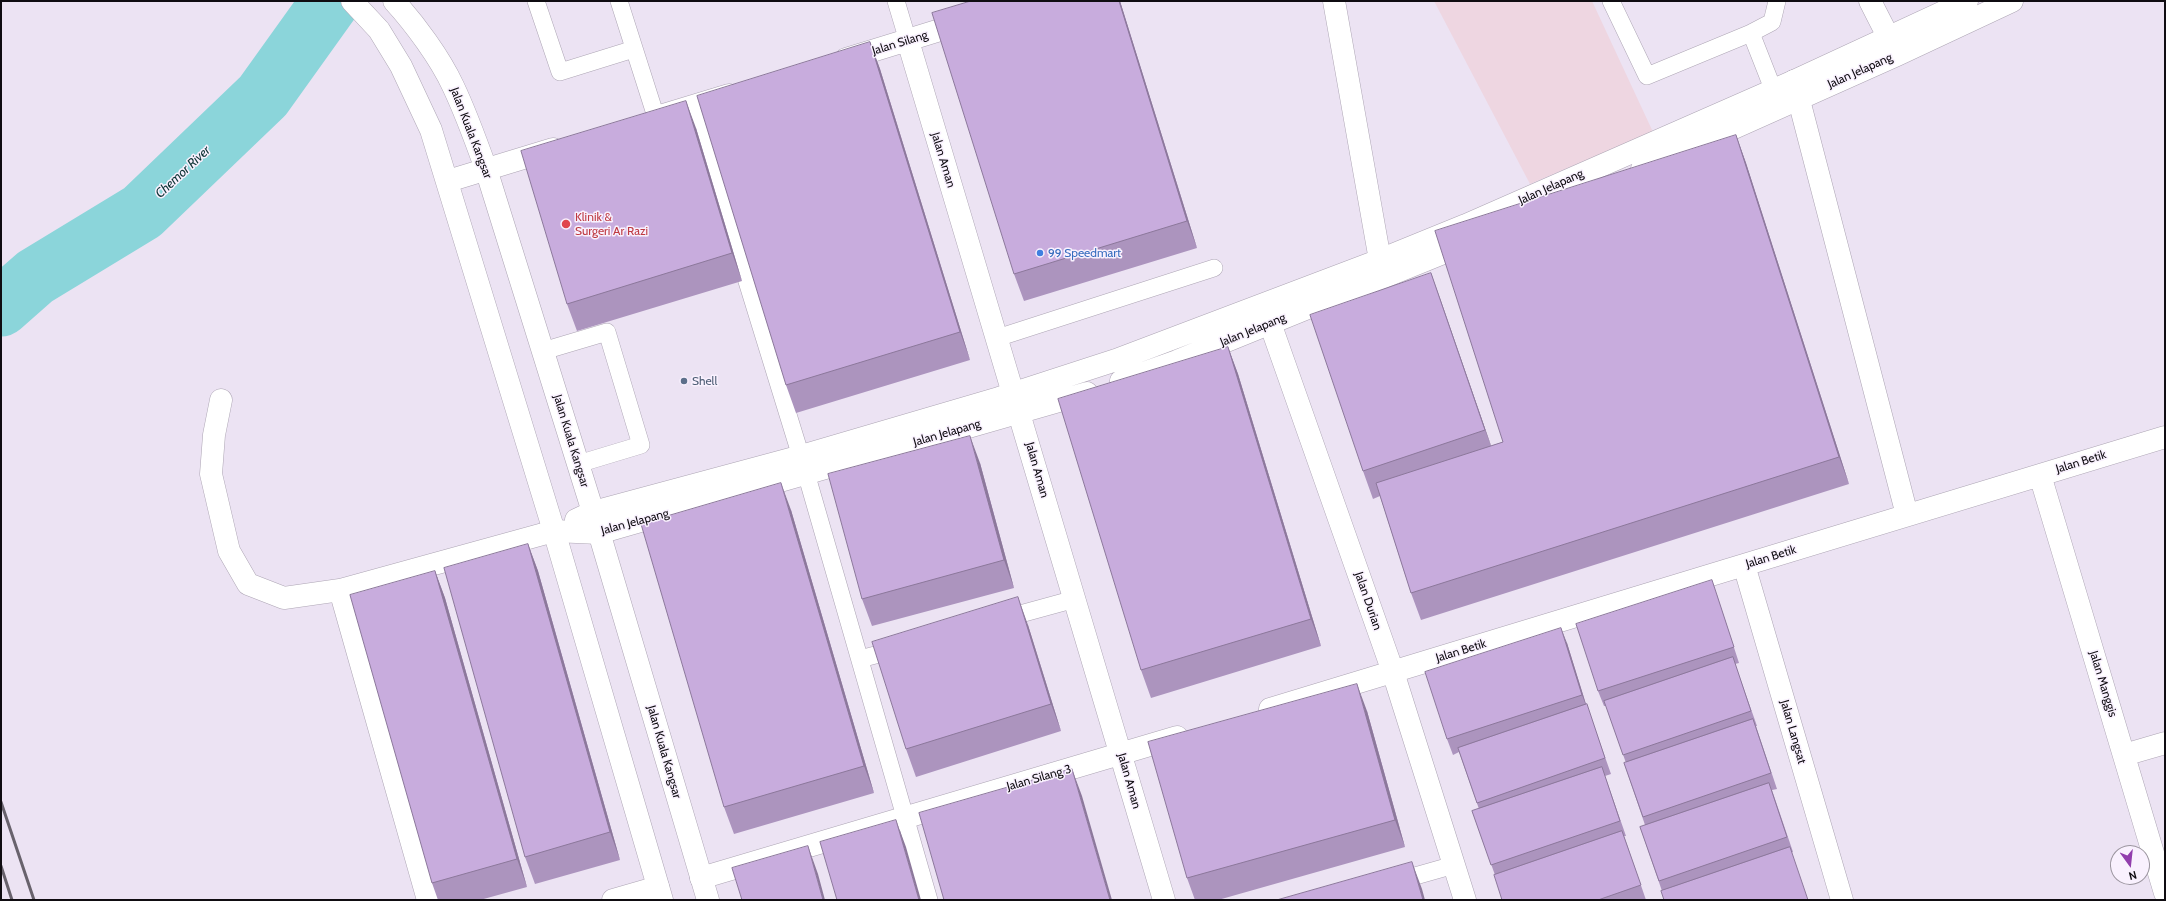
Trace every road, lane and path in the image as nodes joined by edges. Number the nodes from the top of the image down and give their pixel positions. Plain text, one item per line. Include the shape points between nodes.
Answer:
1 (352, 1) edge
2 (536, 1) edge
3 (619, 1) edge
4 (896, 1) edge
5 (1334, 1) edge
6 (1611, 1) edge
7 (1777, 1) edge
8 (1870, 1) edge
9 (1967, 1) edge
10 (2012, 1) edge
11 (396, 4) edge
12 (986, 15) edge
13 (1751, 33) junction
14 (908, 41) junction
15 (1893, 46) junction
16 (634, 49) junction
17 (826, 65) edge
18 (745, 90) edge
19 (1796, 90) junction
20 (1774, 99) junction
21 (693, 106) junction
22 (656, 117) junction
23 (634, 124) edge
24 (574, 142) edge
25 (486, 169) junction
26 (448, 181) junction
27 (1380, 260) junction
28 (1214, 268) dead end
29 (1267, 314) junction
30 (997, 338) junction
31 (543, 352) junction
32 (221, 400) dead end
33 (1016, 403) junction
34 (2165, 436) edge
35 (578, 464) junction
36 (803, 464) junction
37 (2040, 475) junction
38 (1907, 516) junction
39 (596, 522) junction
40 (554, 531) junction
41 (1744, 565) junction
42 (340, 590) junction
43 (1075, 599) junction
44 (990, 623) edge
45 (914, 644) edge
46 (860, 660) junction
47 (1385, 674) junction
48 (1249, 715) edge
49 (1196, 731) edge
50 (2165, 743) edge
51 (1121, 754) junction
52 (2124, 755) junction
53 (904, 817) junction
54 (1454, 864) junction
55 (701, 878) junction
56 (1381, 885) edge
57 (660, 893) edge
58 (2165, 893) edge
59 (428, 900) edge
60 (613, 900) edge
61 (708, 900) edge
62 (929, 900) edge
63 (1164, 900) edge
64 (1465, 900) edge
65 (1842, 900) edge

1 - 26 main road via 379,30 417,98
2 - 16 lane via 560,72
3 - 16 lane
4 - 14 lane
5 - 27 main road
6 - 13 lane via 1647,76
7 - 13 lane via 1772,22
8 - 15 main road
9 - 15 main road, Jalan Jelapang
10 - 15 main road, Jalan Jelapang
11 - 25 main road, Jalan Kuala Kangsar via 428,46 452,84
12 - 14 main road, Jalan Silang
13 - 20 lane
14 - 17 main road, Jalan Silang
14 - 30 main road, Jalan Aman
15 - 19 main road, Jalan Jelapang
16 - 22 lane
18 - 21 main road
19 - 20 main road, Jalan Jelapang
19 - 38 main road
20 - 27 main road, Jalan Jelapang
20 - 29 main road, Jalan Jelapang via 1646,167 1472,241
21 - 22 main road
21 - 36 lane
22 - 23 main road
24 - 25 main road
25 - 26 main road
25 - 31 main road, Jalan Kuala Kangsar
26 - 40 main road
27 - 29 main road, Jalan Jelapang
28 - 30 lane
29 - 33 main road, Jalan Jelapang via 1128,379
29 - 47 main road, Jalan Durian
30 - 33 main road, Jalan Aman
31 - 35 main road, Jalan Kuala Kangsar
31 - 35 lane via 608,332 642,445
32 - 42 main road, Jalan Jelapang via 214,435 211,474 229,551 248,584 284,598
33 - 36 main road, Jalan Jelapang
33 - 43 main road, Jalan Aman
34 - 37 main road, Jalan Betik
35 - 39 main road, Jalan Kuala Kangsar
36 - 39 main road, Jalan Jelapang
36 - 46 lane
37 - 38 main road, Jalan Betik
37 - 52 main road, Jalan Manggis
38 - 41 main road, Jalan Betik
39 - 40 main road, Jalan Jelapang
39 - 55 main road, Jalan Kuala Kangsar
40 - 42 main road, Jalan Jelapang
40 - 57 main road
41 - 47 main road, Jalan Betik
41 - 65 main road, Jalan Langsat
42 - 59 main road
43 - 44 lane
43 - 51 main road, Jalan Aman
45 - 46 lane
46 - 53 lane
47 - 48 main road
47 - 54 main road, Jalan Durian
49 - 51 main road, Jalan Silang 3
50 - 52 main road
51 - 53 main road, Jalan Silang 3
51 - 63 main road, Jalan Aman
52 - 58 main road, Jalan Manggis
53 - 55 main road, Jalan Silang 3
53 - 62 lane
54 - 56 lane
54 - 64 main road, Jalan Durian
55 - 61 main road, Jalan Kuala Kangsar
57 - 60 main road

